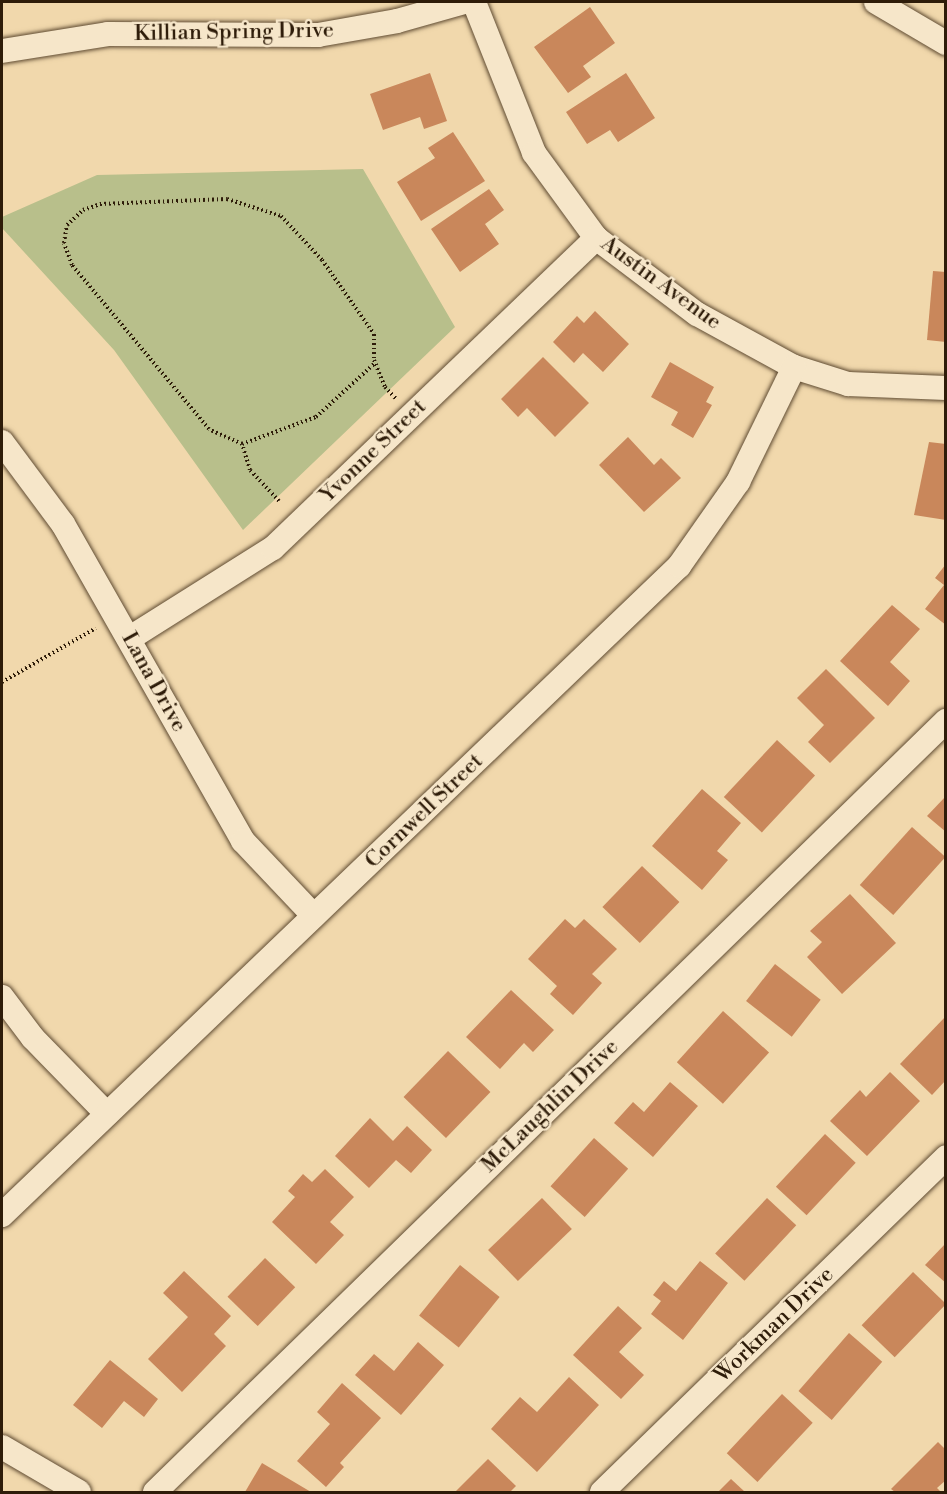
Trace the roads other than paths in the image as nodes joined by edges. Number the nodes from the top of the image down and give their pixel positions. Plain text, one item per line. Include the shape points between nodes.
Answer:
1 (464, 2) edge
2 (474, 2) edge
3 (876, 2) edge
4 (945, 43) edge
5 (2, 51) edge
6 (596, 238) junction
7 (794, 367) junction
8 (945, 388) edge
9 (2, 442) edge
10 (130, 638) junction
11 (945, 721) edge
12 (314, 916) junction
13 (2, 997) edge
14 (107, 1114) junction
15 (945, 1157) edge
16 (2, 1215) edge
17 (2, 1447) edge
18 (79, 1492) edge
19 (155, 1492) edge
20 (602, 1492) edge

1 - 5 street, Killian Spring Drive via 397,21 318,35 108,34
2 - 6 street, Austin Avenue via 534,153
3 - 4 street
6 - 7 street, Austin Avenue via 697,314
6 - 10 street, Yvonne Street via 273,548
7 - 8 street, Austin Avenue via 848,384
7 - 12 street, Cornwell Street via 738,482 679,566
9 - 10 street, Lana Drive via 63,524
10 - 12 street, Lana Drive via 243,842
11 - 19 street, McLaughlin Drive
12 - 14 street, Cornwell Street
13 - 14 street via 33,1038
14 - 16 street, Cornwell Street
15 - 20 street, Workman Drive
17 - 18 street

